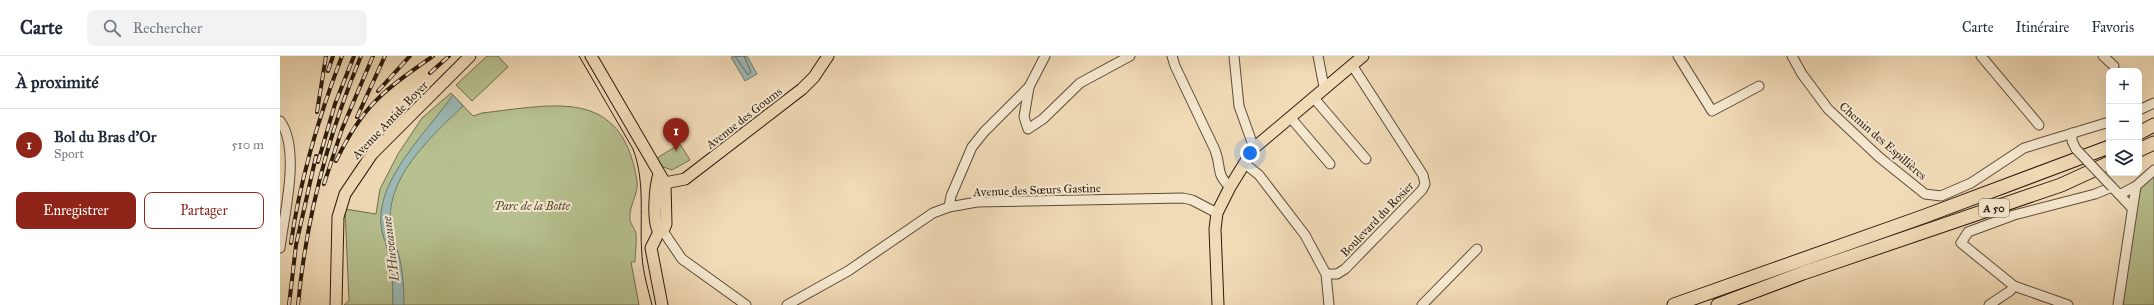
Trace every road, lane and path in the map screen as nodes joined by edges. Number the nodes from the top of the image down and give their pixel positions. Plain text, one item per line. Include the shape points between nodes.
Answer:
1 (470, 56) edge
2 (591, 56) edge
3 (1045, 56) edge
4 (1130, 56) edge
5 (1172, 56) edge
6 (1234, 56) edge
7 (1318, 56) edge
8 (1363, 56) edge
9 (1678, 56) edge
10 (1792, 56) edge
11 (1981, 56) edge
12 (2103, 56) edge
13 (826, 57) edge
14 (1352, 65) junction
15 (2114, 66) dead end
16 (1759, 86) dead end
17 (1029, 87) junction
18 (1324, 87) junction
19 (1313, 96) junction
20 (2154, 103) edge
21 (2142, 109) edge
22 (1290, 117) junction
23 (280, 121) edge
24 (2106, 123) edge
25 (2039, 125) dead end
26 (2154, 125) edge
27 (2142, 131) edge
28 (2072, 133) junction
29 (2154, 143) edge
30 (2106, 147) edge
31 (1254, 148) junction
32 (2142, 149) edge
33 (2082, 154) junction
34 (1366, 159) dead end
35 (1244, 163) junction
36 (1330, 164) dead end
37 (2102, 167) edge
38 (2154, 170) edge
39 (662, 178) junction
40 (2136, 186) junction
41 (1230, 187) junction
42 (2112, 187) junction
43 (2121, 194) junction
44 (949, 207) junction
45 (2131, 207) junction
46 (1218, 213) junction
47 (661, 232) junction
48 (280, 248) edge
49 (1477, 249) dead end
50 (1326, 274) junction
51 (2014, 286) junction
52 (2118, 304) edge
53 (336, 305) edge
54 (662, 305) edge
55 (746, 305) edge
56 (787, 305) edge
57 (1218, 305) edge
58 (1329, 305) edge
59 (1422, 305) edge
60 (1674, 305) edge
61 (1718, 305) edge
62 (1989, 305) edge
63 (2068, 305) edge

1 - 53 main road, Avenue Antide Boyer via 372,154 345,194 338,217
2 - 39 main road
3 - 17 street
4 - 17 street via 1080,83 1043,119 1028,129 1024,117
5 - 41 street via 1215,150 1220,179
6 - 31 street via 1239,106
7 - 18 street
8 - 14 main road
9 - 16 street via 1712,111
10 - 28 street, Chemin des Espillières via 1828,109 1879,157 1925,194 1942,196 1972,183 2024,148
11 - 25 street
12 - 15 street
13 - 39 main road, Avenue des Goums via 802,89 685,179
14 - 18 main road
14 - 50 street, Boulevard du Rosier via 1423,175 1425,184 1345,269 1337,274
17 - 44 street via 972,147 951,196
18 - 19 main road
19 - 22 main road
19 - 34 street
20 - 21 street
22 - 31 main road
22 - 36 street
23 - 48 street via 289,140 291,159
24 - 28 street, Chemin des Espillières
26 - 27 highway
28 - 33 street via 2072,141
29 - 32 highway
30 - 33 highway, A 50
31 - 35 main road
33 - 42 street, bridge
33 - 60 highway, A 50
35 - 41 main road
35 - 50 street via 1259,175 1281,201 1305,235
37 - 61 highway, A 50 via 2060,185 1803,273
38 - 40 street
39 - 47 main road via 656,183 656,227
40 - 43 street
40 - 45 street
41 - 46 main road
42 - 43 street
42 - 51 street via 2095,194 2014,215 1968,232 1961,243
43 - 45 street
44 - 46 street, Avenue des Sœurs Gastine via 977,202 1183,198
44 - 56 street, Avenue des Sœurs Gastine via 934,213 829,283
45 - 52 street
46 - 57 main road via 1215,246
47 - 54 main road via 651,248
47 - 55 street via 682,259
49 - 59 street
50 - 58 street
51 - 62 street
51 - 63 street

